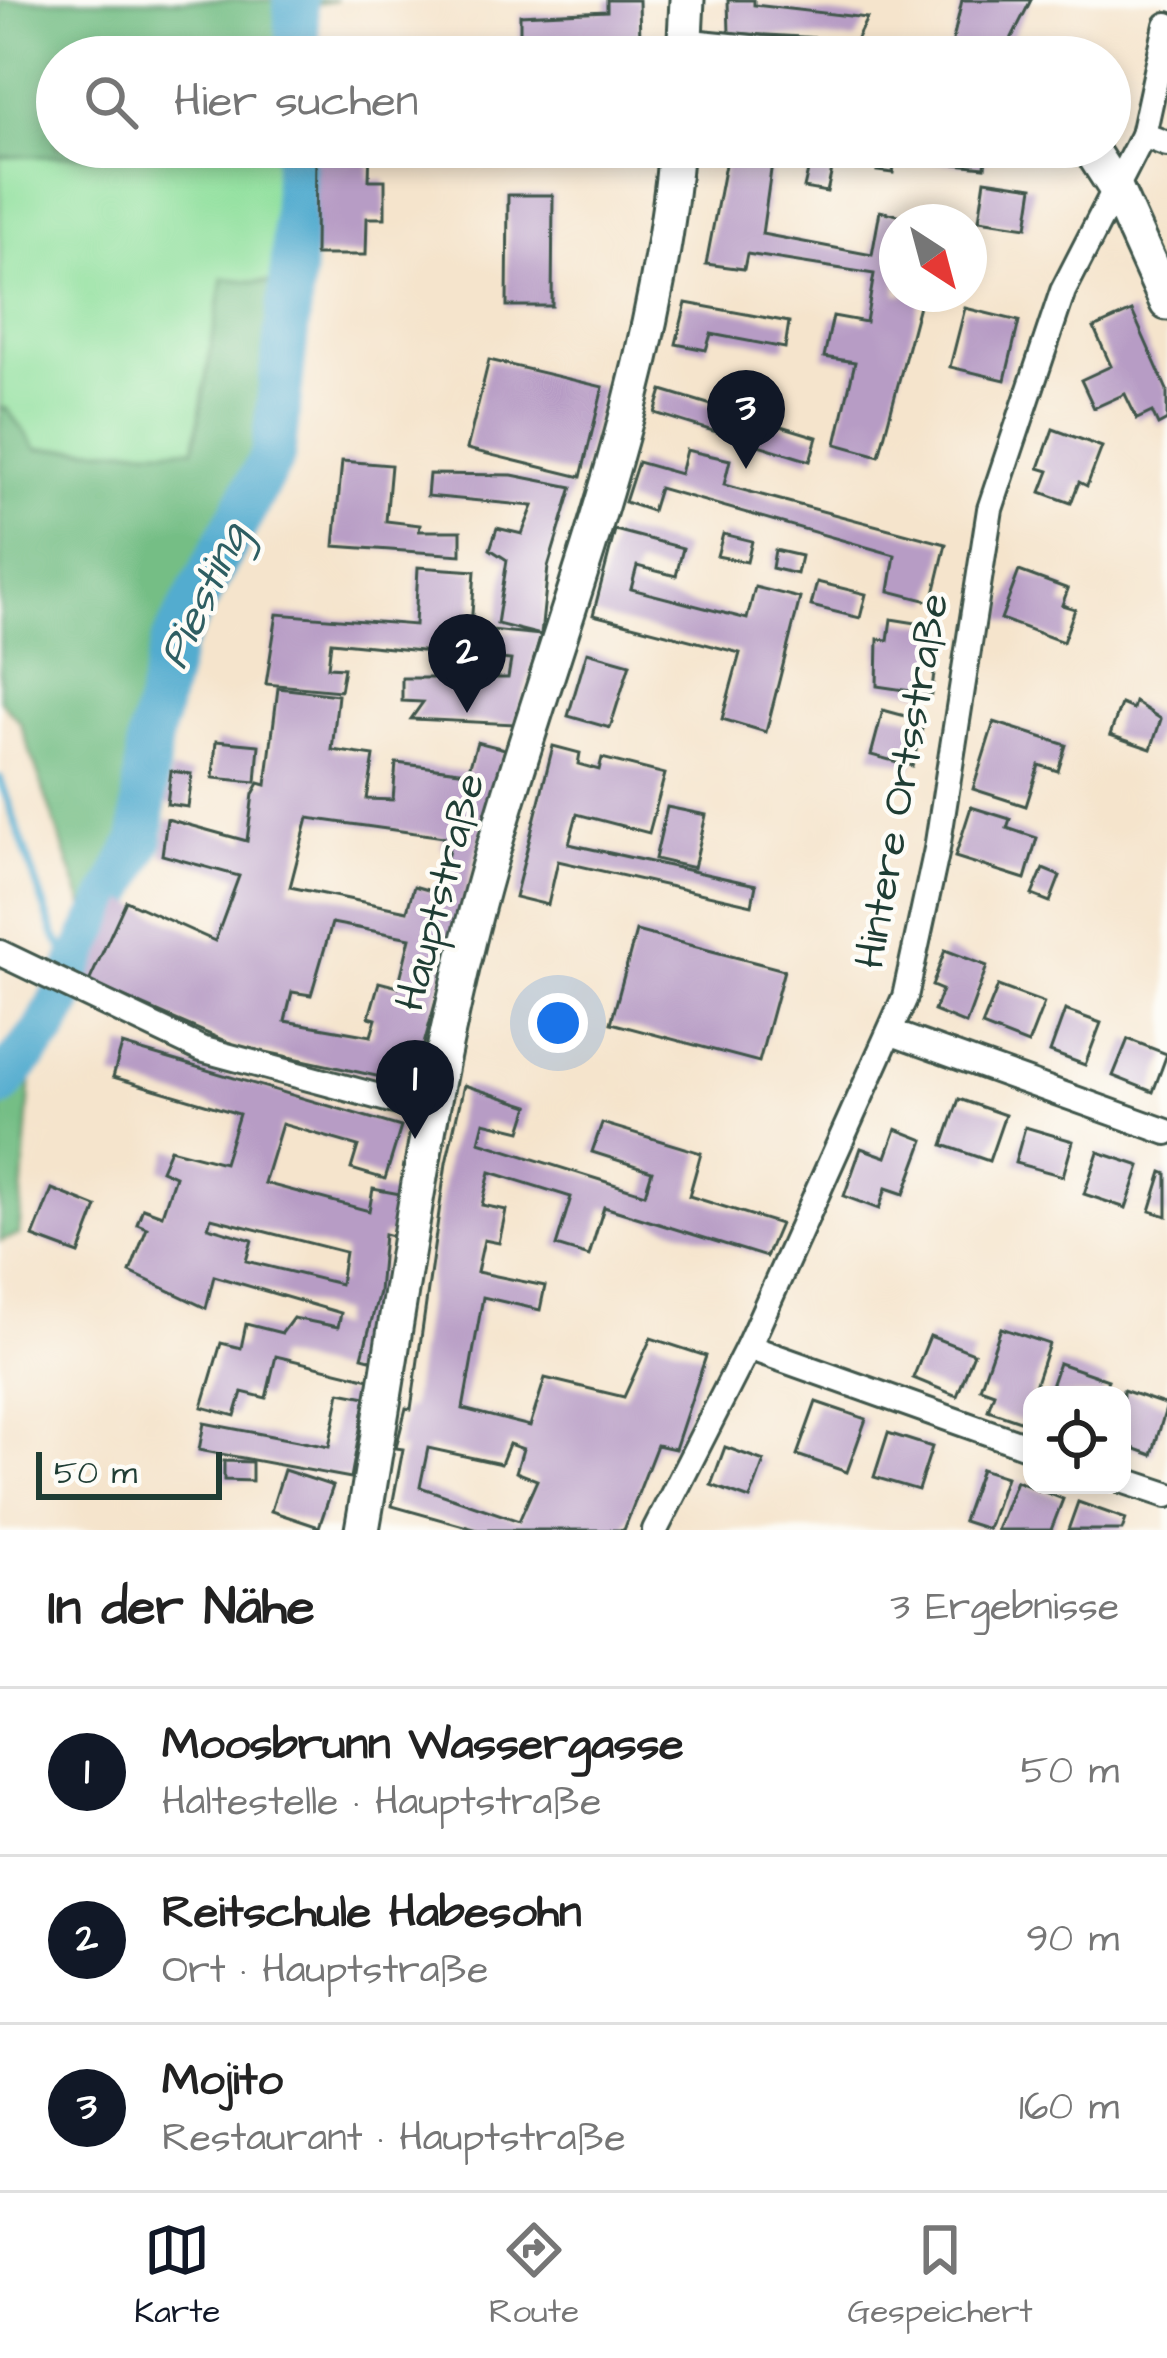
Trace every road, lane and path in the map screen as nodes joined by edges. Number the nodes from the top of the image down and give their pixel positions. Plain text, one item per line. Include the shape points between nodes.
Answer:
1 (686, 0) edge
2 (1167, 25) edge
3 (685, 36) edge
4 (1155, 140) edge
5 (674, 168) edge
6 (1102, 168) edge
7 (1116, 189) junction
8 (1167, 303) edge
9 (0, 953) edge
10 (892, 1033) junction
11 (434, 1112) junction
12 (1167, 1132) edge
13 (748, 1346) junction
14 (1023, 1445) edge
15 (1131, 1483) edge
16 (1167, 1496) edge
17 (363, 1530) edge
18 (655, 1530) edge

1 - 3 main road
2 - 4 street, Hintere Ortsstraße
4 - 7 street, Hintere Ortsstraße
5 - 11 main road, Hauptstraße via 630,408 477,909
6 - 7 main road
7 - 8 main road
7 - 10 street, Hintere Ortsstraße via 1051,320 990,508 937,849
9 - 11 street via 218,1055
10 - 12 street
10 - 13 street, Hintere Ortsstraße
11 - 17 main road, Hauptstraße
13 - 14 street
13 - 18 street, Hintere Ortsstraße
15 - 16 street

